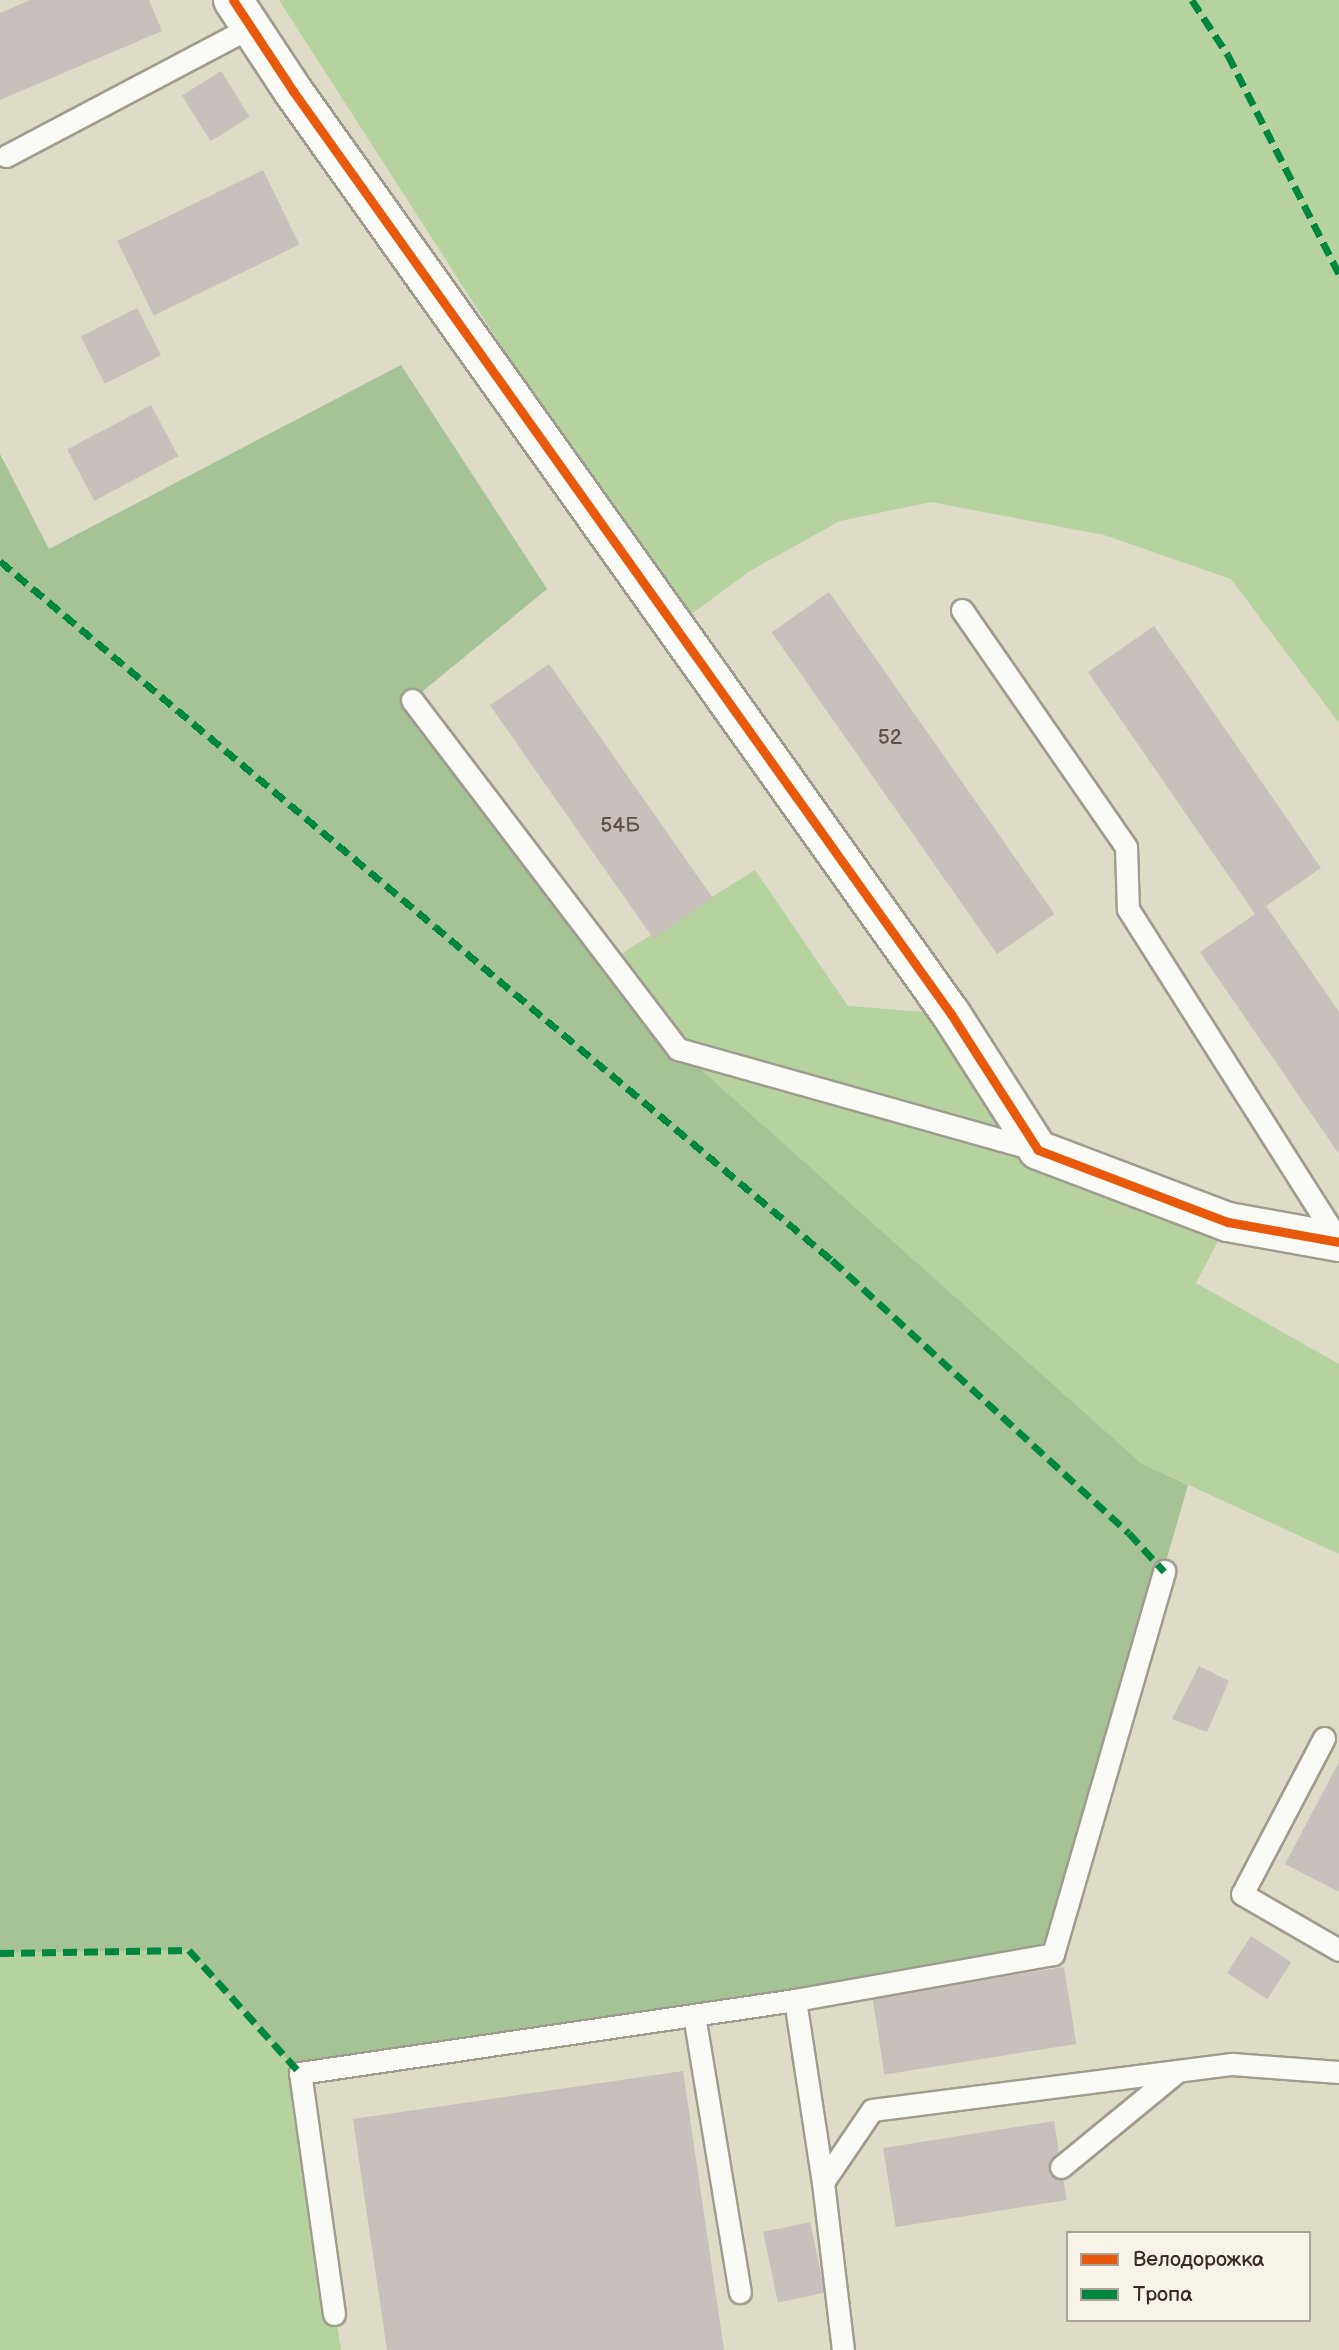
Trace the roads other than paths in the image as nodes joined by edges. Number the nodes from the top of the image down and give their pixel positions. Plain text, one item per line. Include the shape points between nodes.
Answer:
1 (242, 14) edge
2 (6, 156) dead end
3 (962, 610) dead end
4 (412, 700) dead end
5 (1038, 1150) junction
6 (1339, 1242) edge
7 (1164, 1571) dead end
8 (1324, 1738) dead end
9 (1339, 1950) edge
10 (795, 2000) junction
11 (694, 2015) junction
12 (1178, 2071) junction
13 (1339, 2072) edge
14 (1061, 2167) dead end
15 (823, 2182) junction
16 (740, 2292) dead end
17 (334, 2314) dead end
18 (843, 2350) edge

1 - 2 lane
1 - 5 street via 943,1003
3 - 6 lane via 1126,848 1128,909
4 - 5 lane via 678,1049
5 - 6 street via 1228,1222
7 - 10 lane via 1053,1954
8 - 9 lane via 1242,1894
10 - 11 lane
10 - 15 lane
11 - 16 lane
11 - 17 lane via 300,2073
12 - 13 lane via 1232,2064
12 - 14 lane
12 - 15 lane via 872,2110
15 - 18 lane

